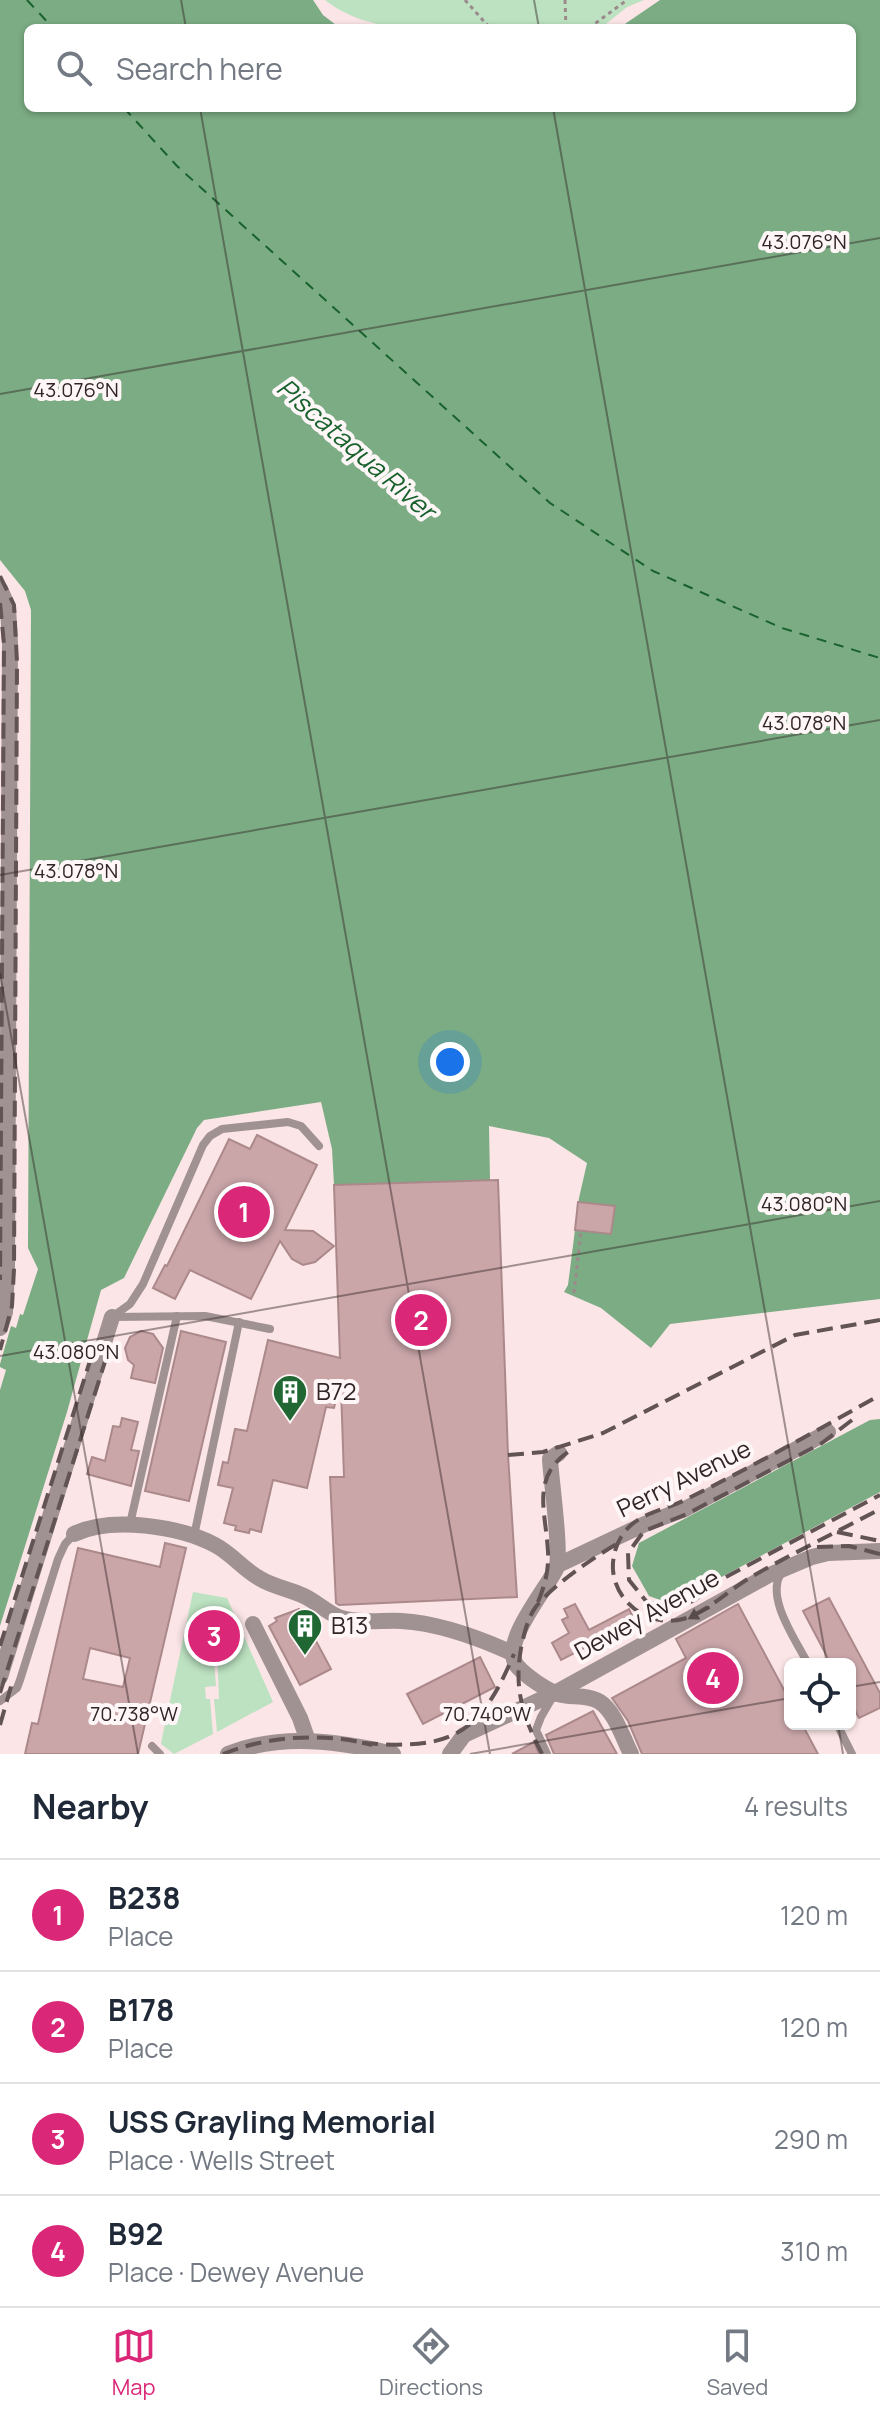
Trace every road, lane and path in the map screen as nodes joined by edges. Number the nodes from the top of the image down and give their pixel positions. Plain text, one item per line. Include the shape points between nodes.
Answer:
1 (465, 0) edge
2 (565, 0) edge
3 (627, 0) edge
4 (486, 24) edge
5 (566, 24) edge
6 (594, 24) edge
7 (0, 589) edge
8 (4, 937) edge
9 (319, 1146) dead end
10 (581, 1231) dead end
11 (4, 1270) edge
12 (574, 1293) dead end
13 (177, 1316) junction
14 (112, 1317) junction
15 (239, 1322) junction
16 (0, 1328) edge
17 (270, 1329) dead end
18 (828, 1432) dead end
19 (559, 1453) dead end
20 (130, 1524) junction
21 (74, 1534) joint
22 (194, 1537) junction
23 (880, 1551) edge
24 (558, 1565) junction
25 (786, 1568) junction
26 (253, 1624) dead end
27 (512, 1653) junction
28 (805, 1658) edge
29 (0, 1677) edge
30 (555, 1693) junction
31 (0, 1701) edge
32 (840, 1730) edge
33 (308, 1741) junction
34 (152, 1746) dead end
35 (160, 1754) edge
36 (228, 1754) edge
37 (393, 1754) edge
38 (450, 1754) edge
39 (547, 1754) edge
40 (631, 1754) edge
41 (852, 1754) edge

1 - 4 path
2 - 5 path
3 - 6 path
7 - 8 street via 8,607 10,644
8 - 11 street
9 - 14 lane via 301,1126 288,1122 233,1127 210,1136 143,1284 130,1304
10 - 12 path
11 - 16 street
13 - 14 lane
13 - 15 lane
13 - 20 lane
14 - 29 street
15 - 17 lane
15 - 22 lane
18 - 24 street, Perry Avenue via 685,1509
19 - 24 street via 550,1459
20 - 21 street
20 - 22 street
21 - 31 lane via 58,1559 17,1688
22 - 27 street via 225,1551 259,1578 305,1596 336,1616 427,1625
23 - 25 street, Dewey Avenue via 828,1553
24 - 27 street via 523,1622
25 - 28 lane via 775,1593
25 -> 30 street, Dewey Avenue
26 - 33 street
27 - 30 street via 518,1668
30 - 38 street, Dewey Avenue via 464,1735
30 - 39 lane via 536,1730
30 - 40 street via 599,1701
32 - 41 lane
33 - 36 street
33 - 37 street
34 - 35 lane

